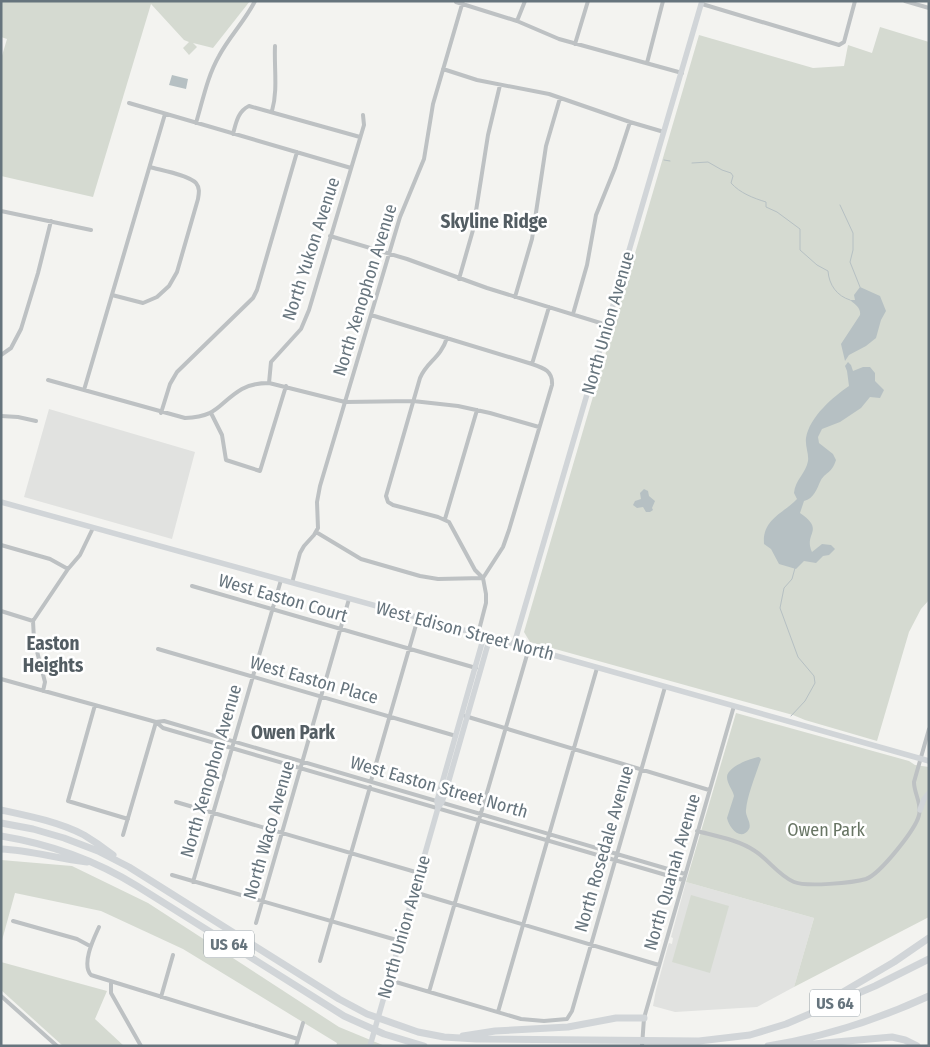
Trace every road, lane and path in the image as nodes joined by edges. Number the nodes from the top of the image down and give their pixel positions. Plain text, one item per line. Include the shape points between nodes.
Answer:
1 (255, 1) edge
2 (525, 1) edge
3 (588, 1) edge
4 (663, 1) edge
5 (856, 1) edge
6 (905, 1) edge
7 (456, 2) edge
8 (463, 2) edge
9 (702, 3) edge
10 (915, 3) edge
11 (929, 8) edge
12 (518, 21) junction
13 (575, 44) junction
14 (275, 46) dead end
15 (647, 63) junction
16 (443, 69) junction
17 (682, 73) junction
18 (500, 85) junction
19 (560, 98) junction
20 (129, 103) dead end
21 (272, 111) junction
22 (165, 114) junction
23 (363, 115) dead end
24 (630, 122) junction
25 (196, 123) junction
26 (664, 132) junction
27 (233, 134) junction
28 (360, 137) junction
29 (297, 152) junction
30 (150, 167) junction
31 (351, 168) junction
32 (1, 211) edge
33 (51, 221) junction
34 (91, 230) dead end
35 (330, 236) junction
36 (389, 253) junction
37 (459, 279) junction
38 (112, 295) junction
39 (515, 297) junction
40 (549, 307) junction
41 (573, 314) junction
42 (371, 315) junction
43 (608, 325) junction
44 (447, 338) junction
45 (1, 355) edge
46 (532, 364) junction
47 (48, 380) dead end
48 (269, 383) junction
49 (286, 386) junction
50 (84, 390) junction
51 (413, 401) junction
52 (345, 402) junction
53 (477, 410) junction
54 (162, 413) junction
55 (211, 413) junction
56 (1, 416) edge
57 (36, 421) dead end
58 (539, 427) junction
59 (1, 502) edge
60 (445, 519) junction
61 (93, 528) junction
62 (316, 532) junction
63 (1, 544) edge
64 (68, 569) junction
65 (483, 578) junction
66 (281, 580) junction
67 (292, 583) junction
68 (192, 586) dead end
69 (349, 599) junction
70 (272, 610) junction
71 (1, 612) edge
72 (418, 618) junction
73 (34, 621) junction
74 (341, 629) junction
75 (484, 636) junction
76 (514, 644) junction
77 (528, 648) junction
78 (158, 649) dead end
79 (409, 650) junction
80 (597, 668) junction
81 (478, 669) junction
82 (253, 677) junction
83 (1, 679) edge
84 (665, 687) junction
85 (43, 691) junction
86 (322, 697) junction
87 (95, 705) junction
88 (734, 706) junction
89 (464, 716) junction
90 (390, 717) junction
91 (156, 722) junction
92 (505, 729) junction
93 (929, 729) edge
94 (458, 737) junction
95 (234, 742) junction
96 (232, 748) junction
97 (573, 749) junction
98 (920, 759) junction
99 (929, 761) edge
100 (303, 762) junction
101 (301, 768) junction
102 (641, 770) junction
103 (365, 779) junction
104 (371, 781) junction
105 (377, 783) junction
106 (363, 786) junction
107 (370, 788) junction
108 (376, 789) junction
109 (709, 790) junction
110 (929, 793) edge
111 (439, 801) junction
112 (176, 802) dead end
113 (438, 808) junction
114 (1, 810) edge
115 (920, 810) junction
116 (214, 813) junction
117 (481, 813) junction
118 (128, 819) junction
119 (479, 820) junction
120 (1, 823) edge
121 (698, 831) junction
122 (282, 834) junction
123 (549, 834) junction
124 (123, 835) dead end
125 (1, 836) edge
126 (547, 840) junction
127 (1, 849) edge
128 (351, 853) junction
129 (617, 854) junction
130 (615, 860) junction
131 (95, 863) junction
132 (139, 872) junction
133 (419, 873) junction
134 (685, 874) junction
135 (172, 876) dead end
136 (684, 880) junction
137 (194, 882) junction
138 (414, 892) junction
139 (262, 902) junction
140 (454, 904) junction
141 (13, 921) dead end
142 (331, 921) junction
143 (256, 924) dead end
144 (523, 924) junction
145 (99, 927) dead end
146 (929, 938) edge
147 (400, 942) junction
148 (591, 945) junction
149 (90, 946) junction
150 (173, 955) dead end
151 (929, 959) edge
152 (320, 961) dead end
153 (929, 964) edge
154 (659, 965) junction
155 (389, 980) junction
156 (111, 982) junction
157 (875, 986) junction
158 (429, 992) junction
159 (1, 996) edge
160 (929, 996) edge
161 (161, 997) junction
162 (498, 1012) junction
163 (644, 1018) junction
164 (795, 1021) junction
165 (302, 1024) dead end
166 (451, 1038) junction
167 (298, 1039) junction
168 (57, 1046) edge
169 (141, 1046) edge
170 (296, 1046) edge
171 (370, 1046) edge
172 (424, 1046) edge
173 (642, 1046) edge
174 (768, 1046) edge
175 (788, 1046) edge
176 (916, 1046) edge

1 - 25 street via 215,64
2 - 12 street
3 - 13 street
4 - 15 street
5 - 9 street via 842,44
6 - 10 street
7 - 8 street
8 - 12 street
8 - 16 street, North Xenophon Avenue
9 - 17 street, North Union Avenue
10 - 11 street
12 - 13 street
13 - 15 street
14 - 21 street via 276,93
15 - 17 street
16 - 18 street
16 - 36 street, North Xenophon Avenue via 433,104 424,159 403,208
17 - 26 street, North Union Avenue
18 - 19 street
18 - 37 street via 488,135 473,230
19 - 24 street
19 - 39 street via 546,146 532,238
20 - 22 street
21 - 27 street via 246,107 239,115
21 - 28 street
22 - 25 street
22 - 30 street
23 - 28 street, North Yukon Avenue
24 - 26 street
24 - 41 street via 596,215 587,265
25 - 27 street
26 - 43 street, North Union Avenue
27 - 29 street
28 - 31 street, North Yukon Avenue
29 - 31 street
29 - 54 street via 253,298 177,372
30 - 38 street
30 - 38 street via 191,179 199,193 174,278 163,292 148,302 134,302
31 - 35 street, North Yukon Avenue
32 - 33 street
33 - 34 street
33 - 45 street via 20,329 10,348
35 - 36 street
35 - 48 street, North Yukon Avenue via 307,317 298,333 271,362
36 - 37 street
36 - 42 street, North Xenophon Avenue
37 - 39 street
38 - 50 street
39 - 40 street
40 - 41 street
40 - 46 street
41 - 43 street
42 - 44 street
42 - 52 street, North Xenophon Avenue
43 - 76 street, North Union Avenue
44 - 46 street
44 - 51 street via 440,354 421,374
46 - 58 street via 548,370 551,375 552,385
47 - 50 street
48 - 49 street
48 - 55 street via 242,389
49 - 52 street
49 - 55 street via 260,471 226,460 222,436
50 - 54 street
51 - 52 street
51 - 53 street
51 - 60 street via 386,496 393,505
52 - 62 street, North Xenophon Avenue via 318,494
53 - 58 street
53 - 60 street
54 - 55 street via 185,418
56 - 57 street
58 - 65 street via 506,539
59 - 61 street, West Edison Street North
60 - 65 street via 452,525 474,570
61 - 64 street via 80,555
61 - 66 street, West Edison Street North
62 - 65 street via 360,559 420,576
62 - 67 street via 300,553
63 - 64 street via 50,559
64 - 73 street
65 - 75 street via 486,594
66 - 67 street, West Edison Street North
66 - 70 street, North Xenophon Avenue
67 - 69 street, West Edison Street North
68 - 70 street, West Easton Court
69 - 72 street, West Edison Street North
69 - 74 street, North Waco Avenue
70 - 74 street, West Easton Court
70 - 82 street, North Xenophon Avenue
71 - 73 street
72 - 75 street, West Edison Street North
72 - 79 street
73 - 85 street via 34,640 45,682
74 - 79 street, West Easton Court
74 - 86 street, North Waco Avenue
75 - 76 street, West Edison Street North
75 - 81 street, North Union Avenue
76 - 77 street, West Edison Street North
77 - 80 street, West Edison Street North
77 - 92 street
78 - 82 street, West Easton Place
79 - 81 street, West Easton Court
79 - 90 street
80 - 84 street, West Edison Street North
80 - 97 street
81 - 89 street, North Union Avenue
82 - 86 street, West Easton Place
82 - 95 street, North Xenophon Avenue
83 - 85 street, West Easton Street North
84 - 88 street, West Edison Street North
84 - 102 street, North Rosedale Avenue
85 - 87 street, West Easton Street North
86 - 90 street, West Easton Place
86 - 100 street, North Waco Avenue
87 - 91 street, West Easton Street North
87 - 118 street via 68,801
88 - 98 street, West Edison Street North
88 - 109 street, North Quanah Avenue
89 - 92 street
89 - 94 street, North Union Avenue
90 - 94 street, West Easton Place
90 - 104 street
91 - 95 street, West Easton Street North via 164,721
91 - 96 street, West Easton Street North via 163,728
91 - 118 street
92 - 97 street
92 - 117 street
93 - 98 street
94 - 111 street, North Union Avenue
95 - 96 street, North Xenophon Avenue
95 - 100 street, West Easton Street North
96 - 101 street, West Easton Street North
96 - 116 street, North Xenophon Avenue
97 - 102 street
97 - 123 street
98 - 99 street, West Edison Street North
98 - 115 street via 914,782
100 - 101 street, North Waco Avenue
100 - 103 street, West Easton Street North
101 - 106 street, West Easton Street North
101 - 122 street, North Waco Avenue
102 - 109 street
102 - 129 street, North Rosedale Avenue
103 - 104 street, West Easton Street North
103 - 106 street
104 - 105 street, West Easton Street North
105 - 108 street
105 - 111 street, West Easton Street North
106 - 107 street, West Easton Street North
107 - 108 street, West Easton Street North
107 - 128 street
108 - 113 street, West Easton Street North
109 - 121 street, North Quanah Avenue
110 - 115 street
111 - 113 street, North Union Avenue
111 - 117 street, West Easton Street North
112 - 116 street
113 - 119 street, West Easton Street North
113 - 133 street, North Union Avenue
114 - 132 highway via 84,835
115 - 121 street via 917,823 874,874 859,880 814,885 785,877 745,845
116 - 122 street
116 - 137 street, North Xenophon Avenue
117 - 119 street
117 - 123 street, West Easton Street North
118 - 124 street
119 - 126 street, West Easton Street North
119 - 140 street
120 - 132 highway, US 64 via 70,840
121 - 134 street, North Quanah Avenue
122 - 128 street
122 - 139 street, North Waco Avenue
123 - 126 street
123 - 129 street, West Easton Street North
125 - 131 highway, US 64 via 48,846
126 - 130 street, West Easton Street North
126 - 144 street
127 - 131 highway
128 - 133 street
128 - 142 street
129 - 130 street, North Rosedale Avenue
129 - 134 street, West Easton Street North
130 - 136 street, West Easton Street North
130 - 148 street, North Rosedale Avenue
131 - 172 highway, US 64 via 344,1016 384,1034
132 - 166 highway, US 64 via 349,1006 402,1027
133 - 138 street, North Union Avenue
134 - 136 street, North Quanah Avenue
135 - 137 street
136 - 154 street, North Quanah Avenue
137 - 139 street
138 - 140 street
138 - 147 street, North Union Avenue
139 - 142 street
139 - 143 street, North Waco Avenue
140 - 144 street
140 - 158 street
141 - 149 street via 77,939
142 - 147 street
142 - 152 street
144 - 148 street
144 - 162 street
145 - 149 street
146 - 164 highway
147 - 155 street, North Union Avenue
148 - 154 street
148 - 162 street, North Rosedale Avenue via 572,1011 567,1018 559,1021 532,1020
149 - 156 street via 86,967 89,973
150 - 161 street
151 - 157 highway
153 - 157 highway, US 64
154 - 163 street, North Quanah Avenue
155 - 158 street
155 - 171 street, North Union Avenue
156 - 161 street
156 - 169 street via 111,993
157 - 164 highway, US 64
158 - 162 street
159 - 168 street
160 - 174 highway via 844,1029
161 - 167 street
163 - 166 highway via 616,1018 568,1027 495,1031
163 - 173 street, North Quanah Avenue
164 - 166 highway, US 64 via 762,1032 699,1041
165 - 167 street
167 - 170 street
175 - 176 highway, US 64 via 886,1037

